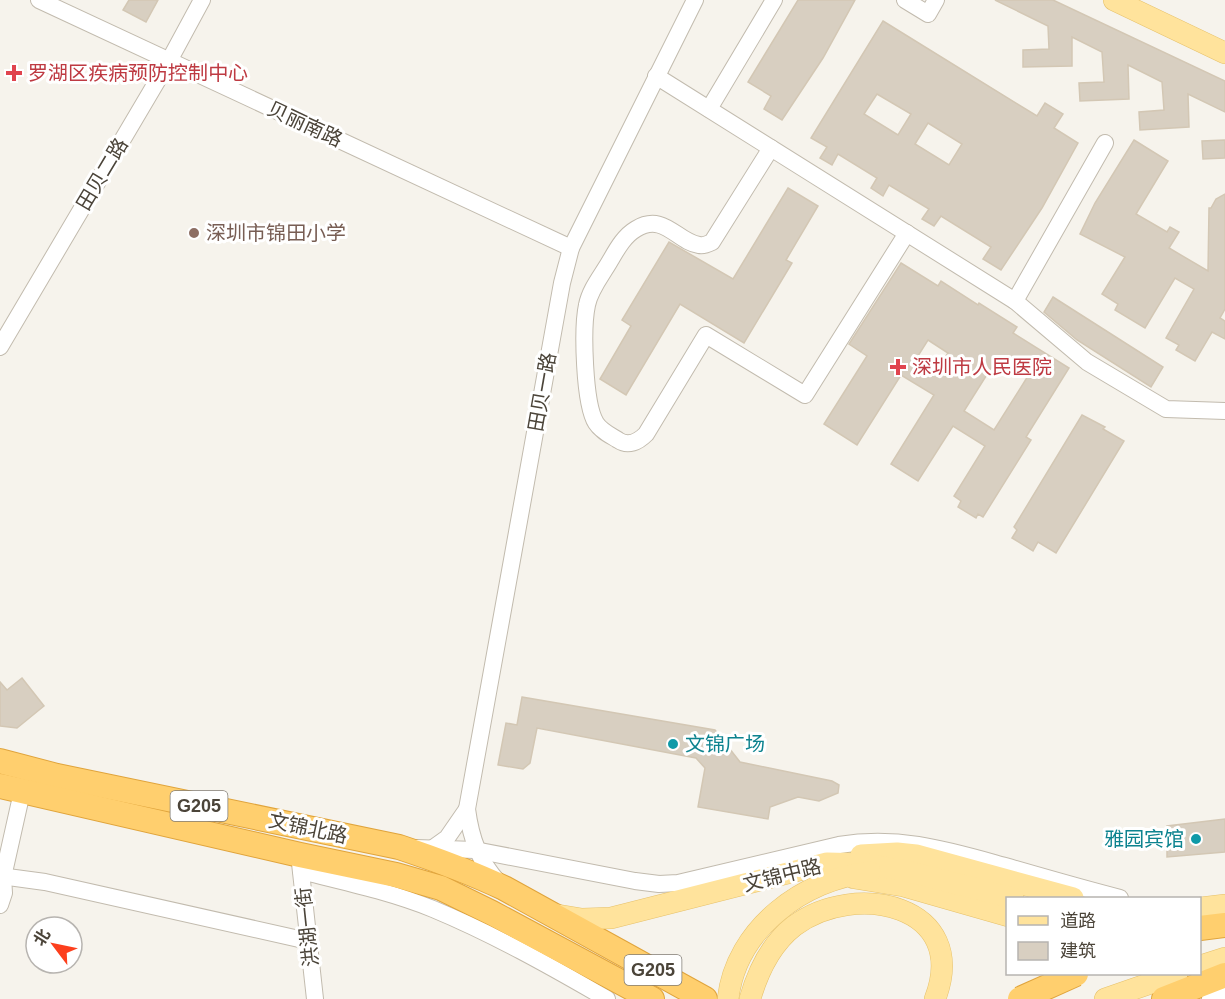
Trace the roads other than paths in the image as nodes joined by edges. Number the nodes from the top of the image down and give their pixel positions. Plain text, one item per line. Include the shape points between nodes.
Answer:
1 (39, 0) edge
2 (202, 0) edge
3 (695, 0) edge
4 (774, 0) edge
5 (905, 0) edge
6 (936, 0) edge
7 (1114, 0) edge
8 (1146, 0) edge
9 (1225, 39) edge
10 (1225, 53) edge
11 (169, 61) junction
12 (656, 76) junction
13 (709, 109) junction
14 (1105, 143) dead end
15 (771, 148) junction
16 (907, 233) junction
17 (571, 248) junction
18 (1015, 301) junction
19 (0, 347) edge
20 (1225, 411) edge
21 (0, 761) edge
22 (11, 789) edge
23 (467, 809) junction
24 (399, 848) junction
25 (433, 848) junction
26 (476, 850) junction
27 (301, 863) junction
28 (827, 863) junction
29 (906, 871) junction
30 (2, 877) edge
31 (843, 877) junction
32 (504, 888) junction
33 (1225, 895) edge
34 (1009, 897) edge
35 (1069, 897) edge
36 (1115, 897) edge
37 (1201, 898) edge
38 (0, 905) edge
39 (1225, 905) edge
40 (1201, 908) edge
41 (551, 914) junction
42 (1225, 914) edge
43 (1006, 915) edge
44 (1201, 919) edge
45 (1225, 925) edge
46 (1201, 928) edge
47 (308, 941) junction
48 (1225, 958) edge
49 (1201, 966) edge
50 (1034, 975) edge
51 (1074, 975) edge
52 (1177, 975) edge
53 (1225, 975) edge
54 (1160, 990) edge
55 (1225, 993) edge
56 (649, 998) edge
57 (315, 999) edge
58 (607, 999) edge
59 (705, 999) edge
60 (728, 999) edge
61 (750, 999) edge
62 (935, 999) edge
63 (1020, 999) edge
64 (1043, 999) edge
65 (1105, 999) edge
66 (1210, 999) edge

1 - 11 street, 贝丽南路
2 - 11 street, 田贝二路
3 - 12 street, 田贝一路
4 - 13 street
5 - 6 street via 928,14
7 - 10 main road
8 - 9 main road
11 - 17 street, 贝丽南路
11 - 19 street, 田贝二路
12 - 13 street
12 - 17 street, 田贝一路
13 - 15 street
14 - 18 street
15 - 16 street
15 - 16 street via 712,242 694,244 658,224 637,228 621,242 592,291 585,316 586,383 598,425 622,443 634,443 646,434 706,335 805,395
16 - 18 street
17 - 23 street, 田贝一路
18 - 20 street via 1087,362 1166,409
21 - 24 highway, 文锦北路 / G205
22 - 27 highway, 文锦北路 / G205
22 - 30 street
23 - 25 street, 田贝一路 via 447,838
23 - 26 street, 田贝一路
24 - 25 street
24 - 32 highway, 文锦北路 / G205
25 - 26 street
26 - 32 street, 田贝一路
26 - 36 street via 659,884 678,883 838,844 898,841 946,849
27 - 47 street, 洪湖一街
27 - 56 highway, 文锦北路 / G205 via 396,875 441,888
27 - 58 street via 431,908 530,955
28 - 29 main road, 文锦中路 via 867,864
28 - 35 main road via 875,853 916,855
28 - 41 main road, 文锦中路 via 611,918
29 - 31 main road
29 - 34 main road, 文锦中路
30 - 38 street via 4,893
30 - 47 street via 45,882
31 - 43 main road via 896,884
31 - 60 main road via 799,896 762,926 735,969
32 - 41 highway, 文锦北路 / G205
33 - 37 street
39 - 40 main road
41 - 59 highway, 文锦北路 / G205
42 - 44 main road
45 - 46 highway
47 - 57 street, 洪湖一街
48 - 49 main road
50 - 64 main road via 1034,984
51 - 63 highway, bridge
52 - 54 main road
53 - 54 highway
54 - 65 main road
55 - 66 street
61 - 62 main road via 765,960 794,926 812,915 863,903 882,903 913,915 934,937 942,967

